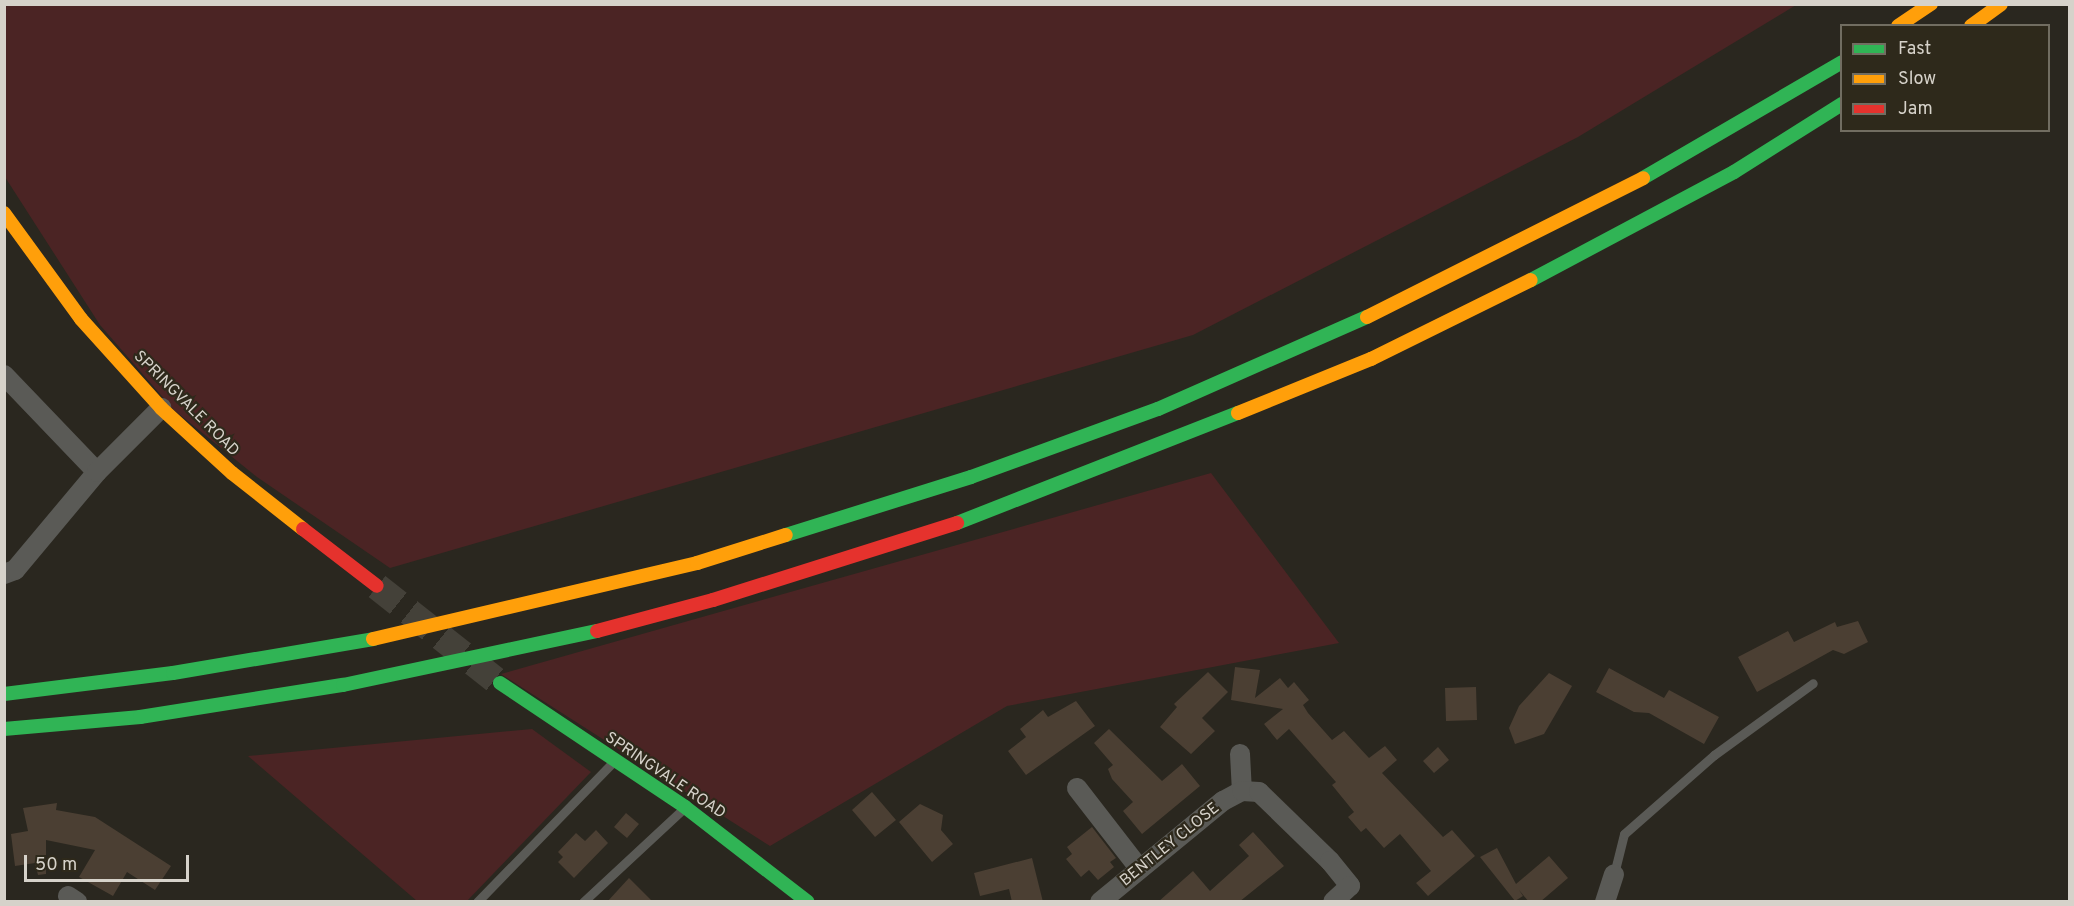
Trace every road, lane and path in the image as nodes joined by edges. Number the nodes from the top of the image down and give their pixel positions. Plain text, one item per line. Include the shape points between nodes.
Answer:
1 (1931, 4) edge
2 (2001, 4) edge
3 (1901, 24) edge
4 (1974, 24) edge
5 (1840, 63) edge
6 (1840, 105) edge
7 (4, 213) edge
8 (4, 375) edge
9 (161, 408) junction
10 (97, 472) junction
11 (4, 574) edge
12 (377, 586) tunnel mouth
13 (500, 683) tunnel mouth
14 (1813, 683) dead end
15 (4, 694) edge
16 (4, 729) edge
17 (1240, 754) dead end
18 (615, 761) junction
19 (1077, 788) dead end
20 (1242, 791) junction
21 (685, 807) junction
22 (1139, 868) junction
23 (1614, 874) joint
24 (477, 902) edge
25 (583, 902) edge
26 (808, 902) edge
27 (1100, 902) edge
28 (1333, 902) edge
29 (1605, 902) edge

1 - 3 main road
2 - 4 main road
5 - 15 main road via 1617,193 1378,312 1158,409 971,477 697,563 408,633 173,673
6 - 16 main road via 1734,172 1613,239 1371,359 992,512 713,600 570,638 343,685 140,717
7 - 9 main road, SPRINGVALE ROAD via 81,319
8 - 10 street
9 - 10 street
9 - 12 main road, SPRINGVALE ROAD via 232,473
10 - 11 street via 15,570
13 - 18 main road, SPRINGVALE ROAD
14 - 23 lane via 1714,755 1624,834
17 - 20 street
18 - 21 main road, SPRINGVALE ROAD
18 - 24 lane
19 - 22 street
20 - 22 street, BENTLEY CLOSE
20 - 28 street via 1259,792 1330,861 1350,886
21 - 25 lane
21 - 26 main road, SPRINGVALE ROAD
22 - 27 street, BENTLEY CLOSE
23 - 29 street

